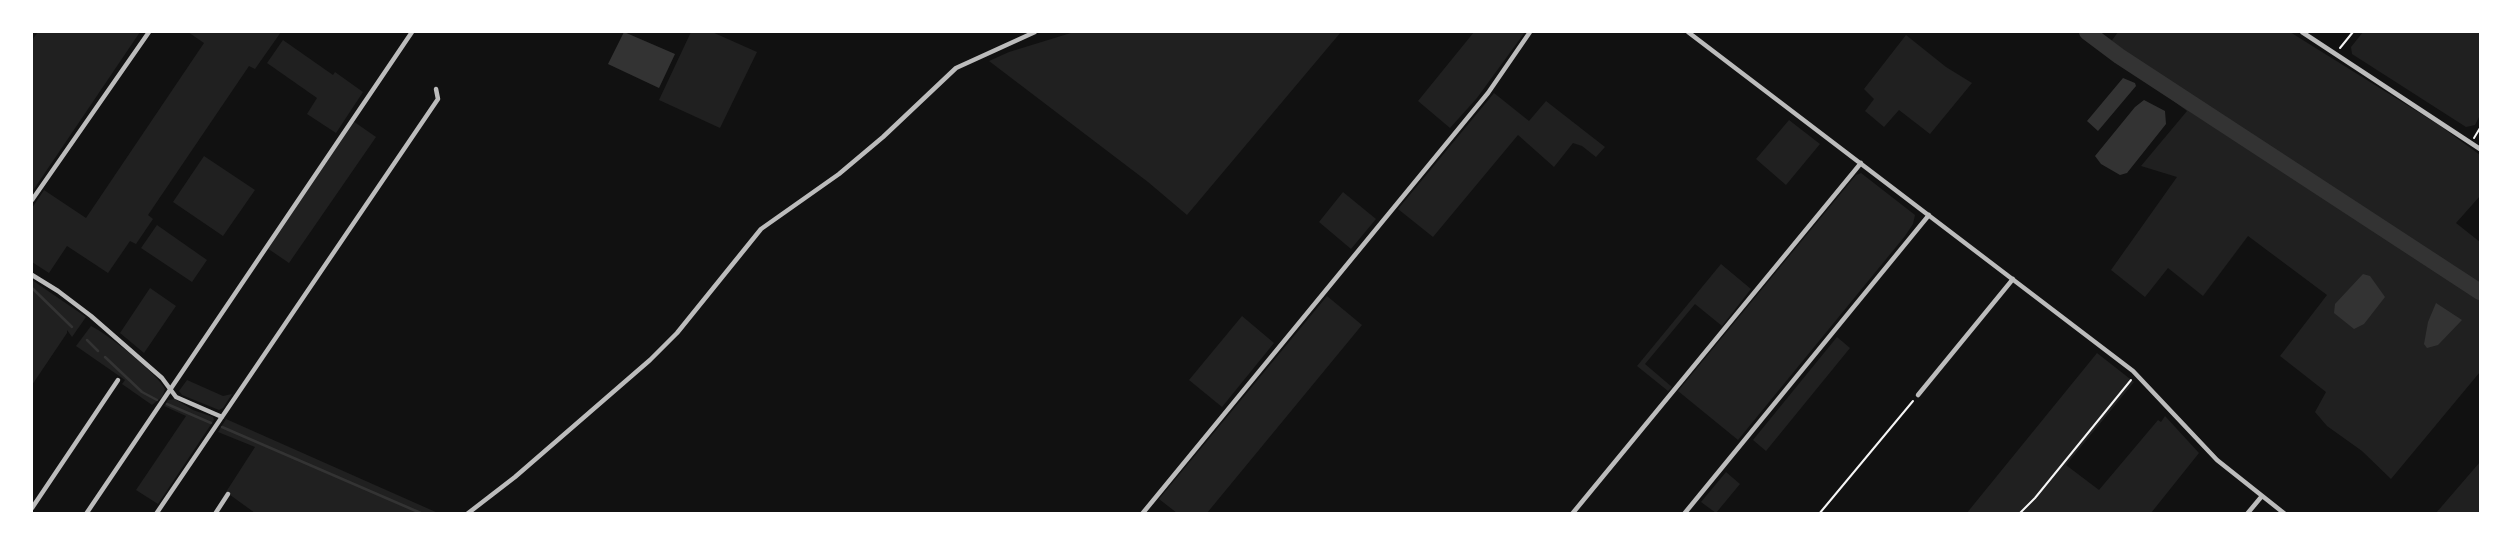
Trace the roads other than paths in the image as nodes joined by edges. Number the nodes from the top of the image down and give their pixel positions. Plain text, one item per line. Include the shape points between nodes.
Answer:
1 (149, 32) edge
2 (412, 32) edge
3 (1035, 32) edge
4 (1530, 32) edge
5 (1688, 32) edge
6 (2302, 32) edge
7 (436, 89) dead end
8 (2480, 149) edge
9 (1861, 163) junction
10 (32, 200) edge
11 (1929, 215) junction
12 (32, 275) edge
13 (2013, 279) junction
14 (118, 380) dead end
15 (171, 387) junction
16 (1918, 395) road end
17 (222, 417) junction
18 (228, 494) dead end
19 (2262, 496) junction
20 (32, 508) edge
21 (86, 513) edge
22 (156, 513) edge
23 (215, 513) edge
24 (467, 513) edge
25 (1142, 513) edge
26 (1572, 513) edge
27 (1684, 513) edge
28 (2247, 513) edge
29 (2285, 513) edge

1 - 10 street
2 - 15 street
3 - 24 street via 957,68 839,174 761,229 650,360
4 - 25 street via 1488,93
5 - 9 street
6 - 8 street
7 - 17 street via 438,99
9 - 11 street
9 - 26 street
11 - 13 street
11 - 27 street
12 - 15 street via 91,316
13 - 16 street
13 - 19 street via 2136,374 2217,460
14 - 20 street
15 - 17 street via 186,403
15 - 21 street
17 - 22 street
18 - 23 street
19 - 28 street
19 - 29 street

